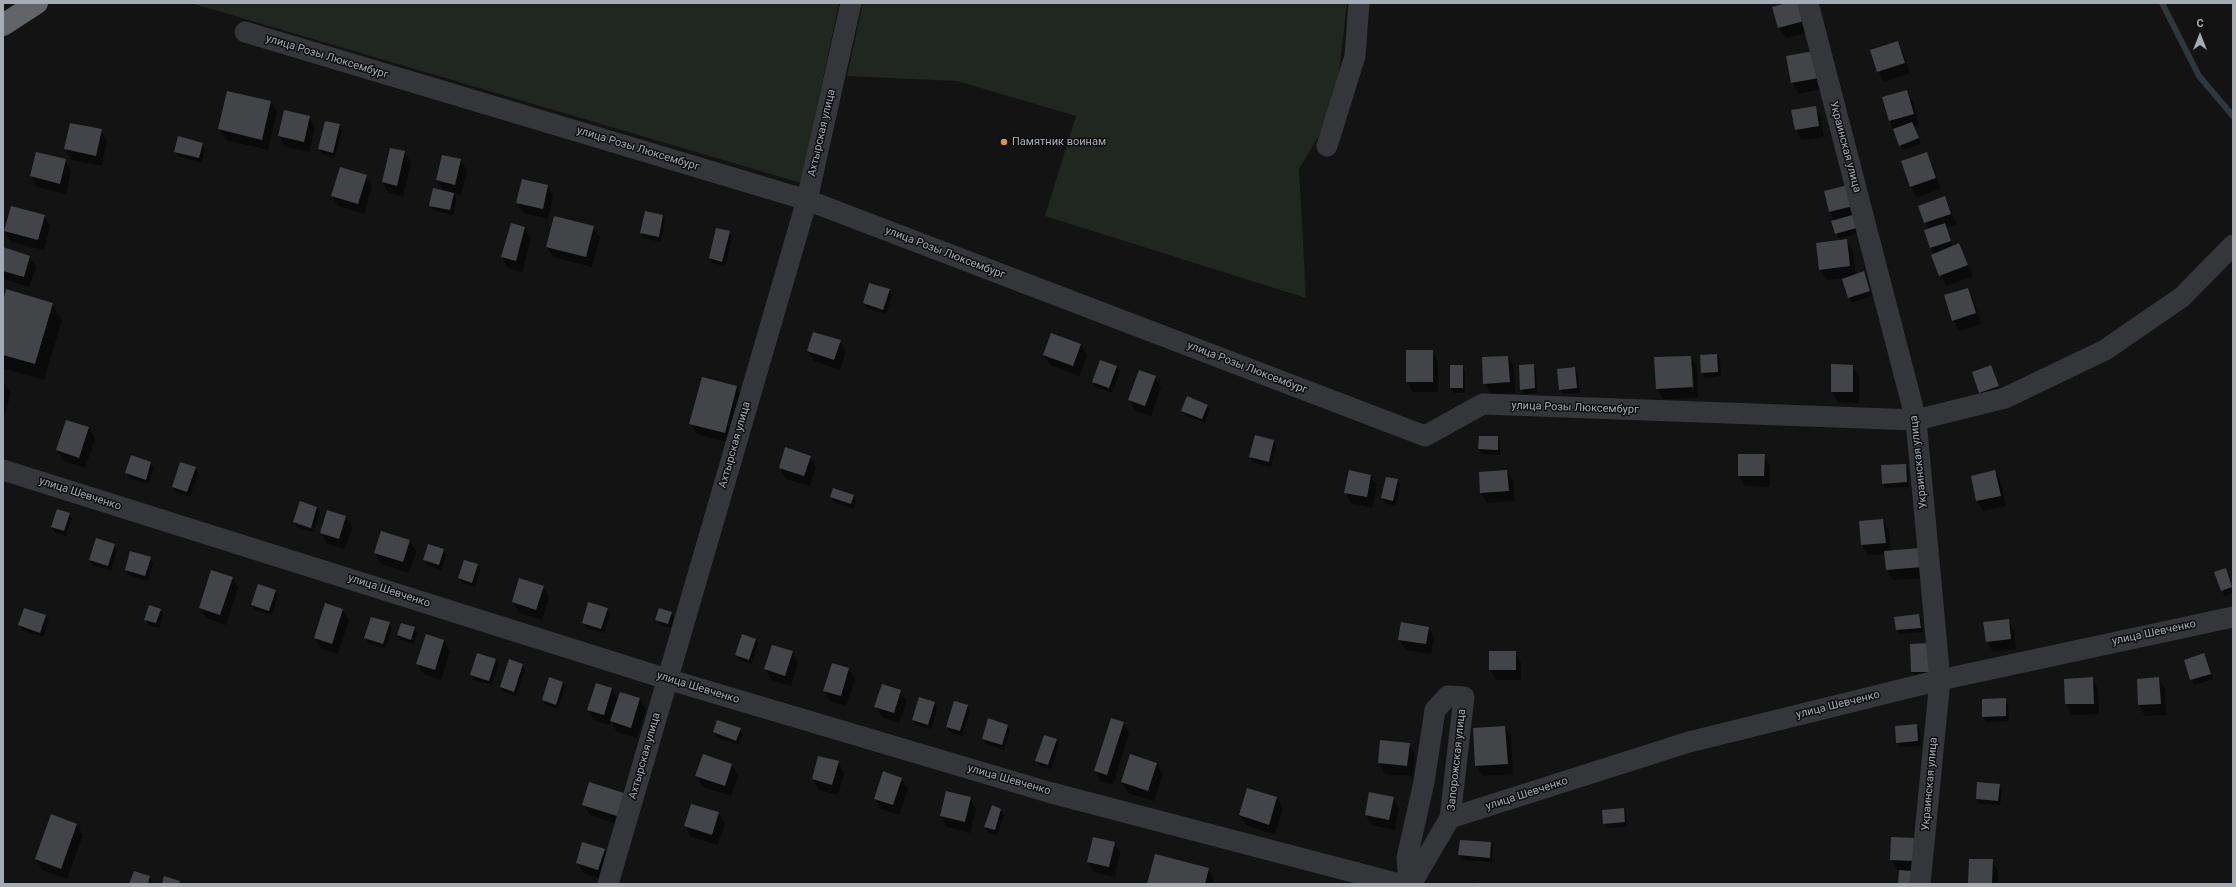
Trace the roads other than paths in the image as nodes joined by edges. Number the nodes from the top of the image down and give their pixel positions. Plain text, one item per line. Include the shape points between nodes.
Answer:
1 (38, 3) edge
2 (852, 3) edge
3 (1359, 3) edge
4 (1808, 3) edge
5 (3, 25) edge
6 (245, 32) dead end
7 (1327, 146) dead end
8 (807, 200) junction
9 (2233, 245) edge
10 (1916, 420) junction
11 (3, 470) edge
12 (2233, 617) edge
13 (667, 679) junction
14 (1940, 680) junction
15 (1450, 818) junction
16 (608, 884) edge
17 (1399, 884) edge
18 (1410, 884) edge
19 (1920, 884) edge

1 - 5 highway
2 - 8 street, Ахтырская улица
3 - 7 street via 1355,56
4 - 10 street, Украинская улица
6 - 8 street, улица Розы Люксембург
8 - 10 street, улица Розы Люксембург via 1425,436 1483,404
8 - 13 street, Ахтырская улица
9 - 10 street, улица Розы Люксембург via 2182,297 2105,350 2005,398
10 - 14 street, Украинская улица
11 - 13 street, улица Шевченко
12 - 14 street, улица Шевченко
13 - 16 street, Ахтырская улица
13 - 17 street, улица Шевченко via 1048,792
14 - 15 street, улица Шевченко via 1689,742
14 - 19 street, Украинская улица
15 - 18 street, Запорожская улица
15 - 18 street, Запорожская улица via 1464,697 1448,696 1435,710 1424,782 1407,858

